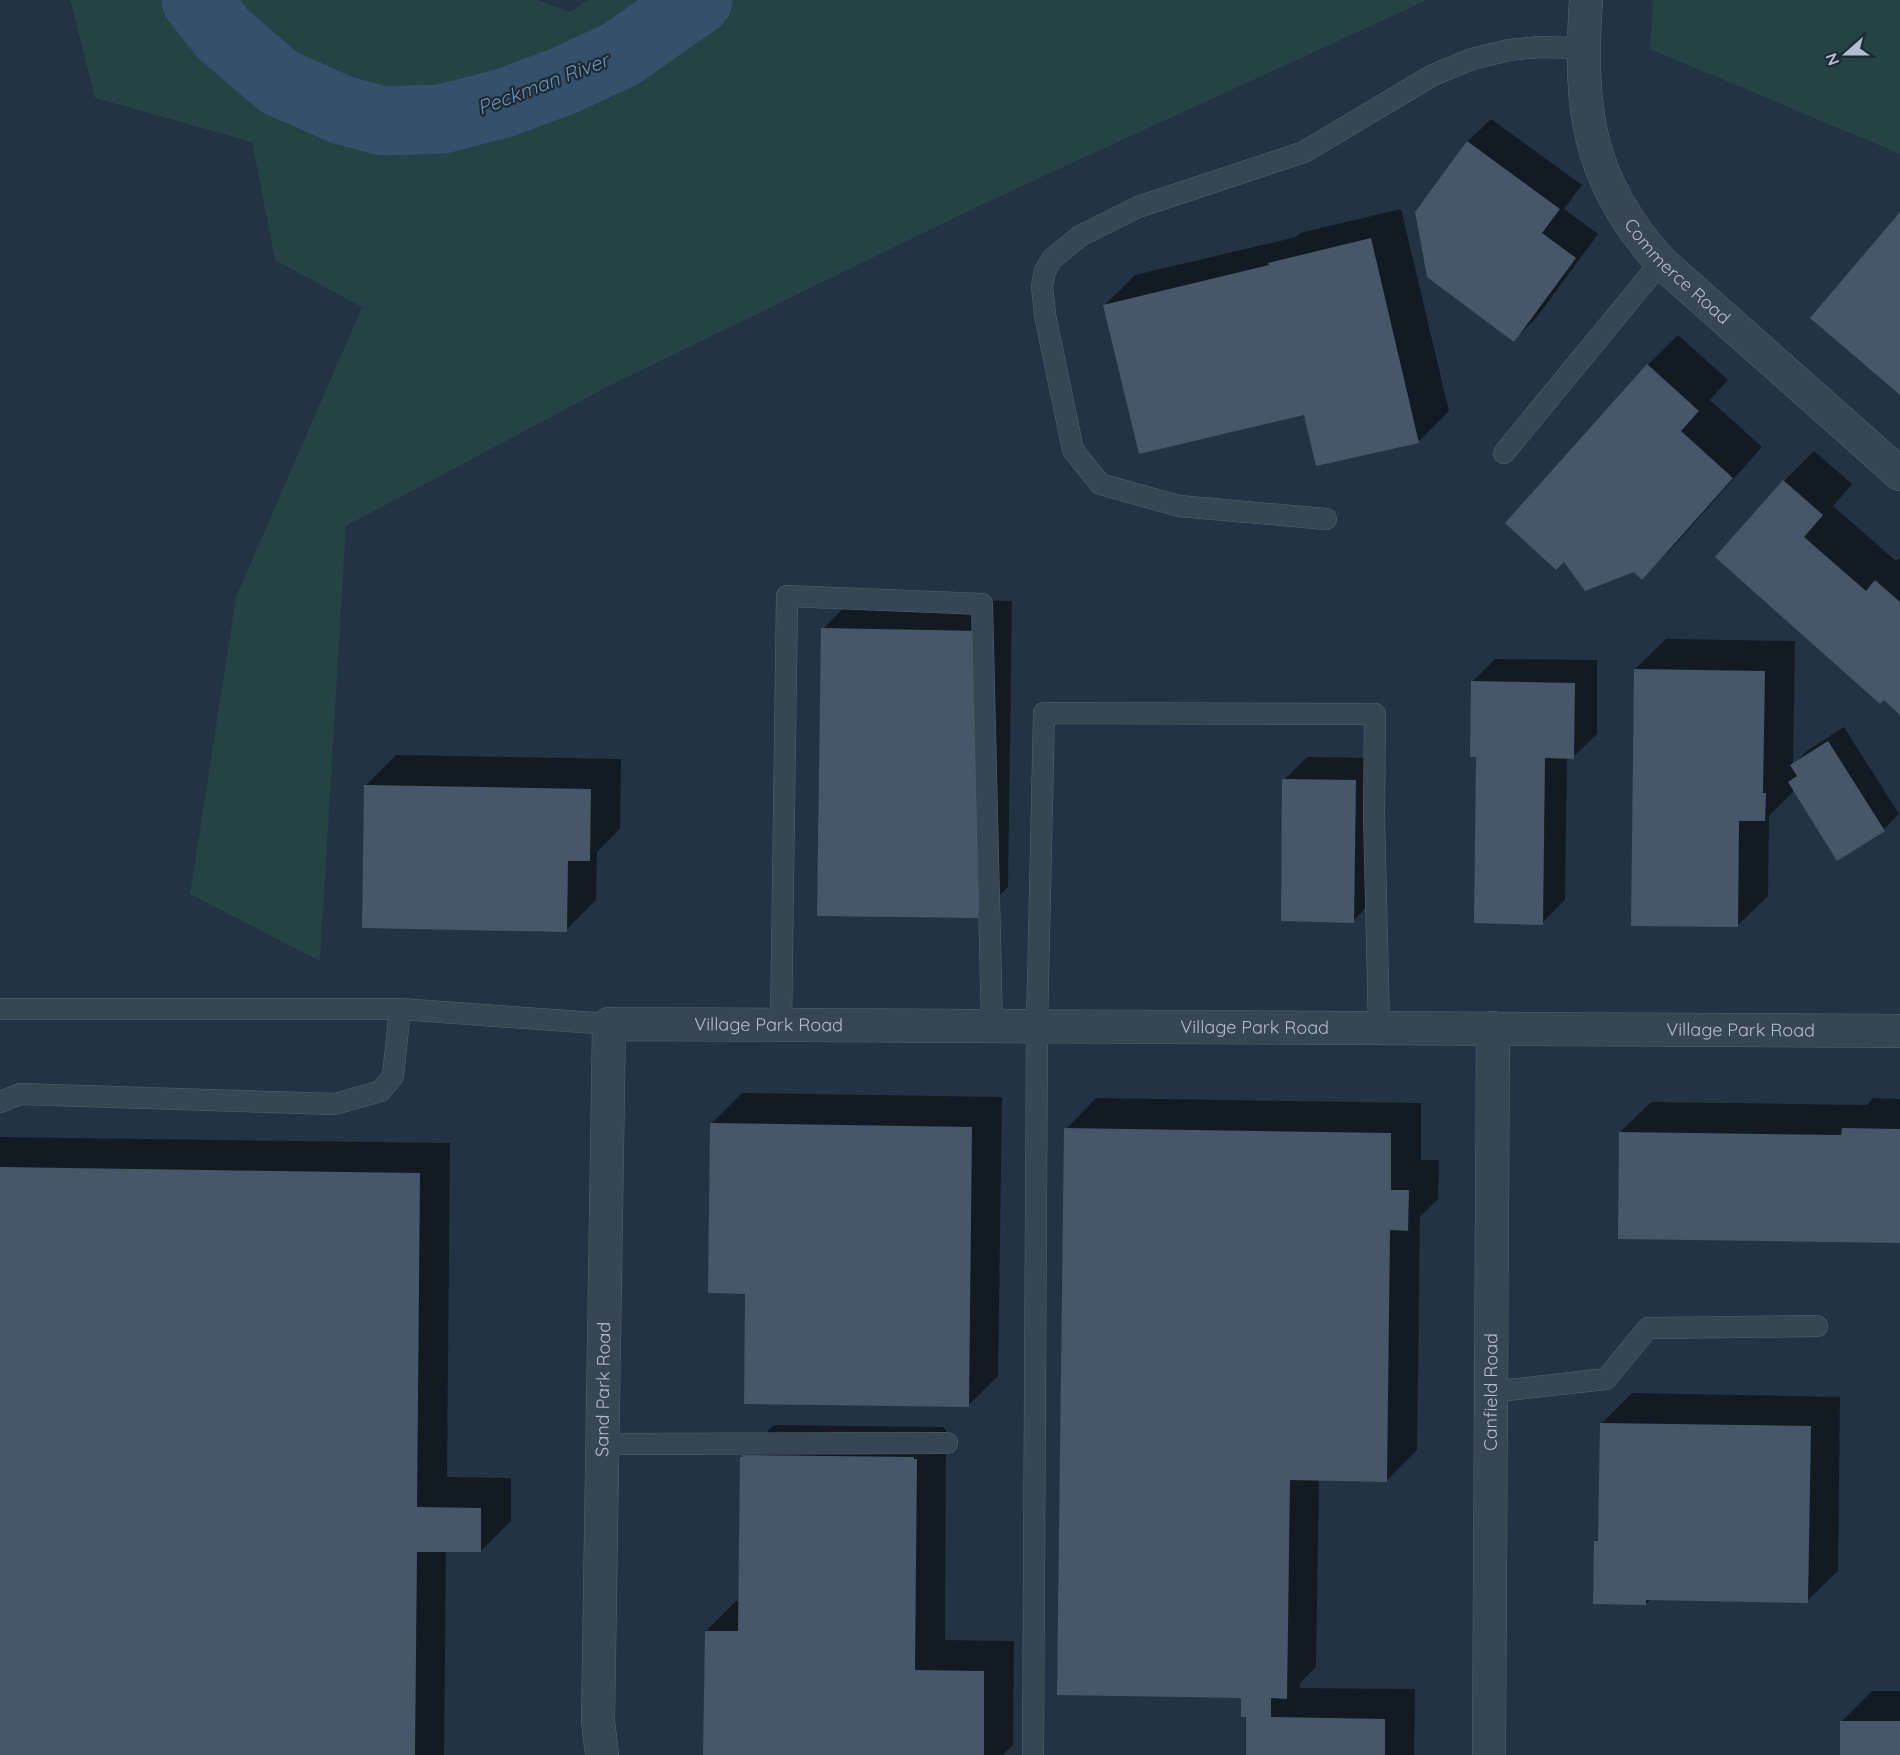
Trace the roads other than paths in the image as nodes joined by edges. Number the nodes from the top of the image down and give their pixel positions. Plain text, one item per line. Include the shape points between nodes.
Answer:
1 (1586, 0) edge
2 (1583, 48) junction
3 (1661, 262) junction
4 (1504, 453) dead end
5 (1900, 474) edge
6 (1326, 519) dead end
7 (0, 1009) edge
8 (400, 1009) junction
9 (609, 1024) junction
10 (781, 1025) junction
11 (992, 1026) junction
12 (1037, 1026) junction
13 (1379, 1027) junction
14 (1493, 1028) junction
15 (1900, 1031) edge
16 (0, 1101) edge
17 (1817, 1326) dead end
18 (1491, 1392) junction
19 (947, 1443) dead end
20 (602, 1444) junction
21 (602, 1755) edge
22 (1033, 1755) edge
23 (1489, 1755) edge

1 - 2 street, Commerce Road
2 - 3 street, Commerce Road via 1586,109 1593,147 1621,211
2 - 6 lane via 1509,50 1433,75 1304,152 1138,207 1080,236 1052,259 1045,271 1045,315 1073,450 1100,484 1179,506
3 - 4 lane
3 - 5 street, Commerce Road
7 - 8 lane
8 - 9 lane
8 - 16 lane via 393,1076 381,1091 335,1104 21,1094
9 - 10 street, Village Park Road
9 - 20 street, Sand Park Road
10 - 11 street, Village Park Road
10 - 11 lane via 787,596 982,604
11 - 12 street, Village Park Road
12 - 13 street, Village Park Road
12 - 13 lane via 1044,713 1068,713 1375,714
12 - 22 lane
13 - 14 street, Village Park Road
14 - 15 street, Village Park Road
14 - 18 street, Canfield Road
17 - 18 lane via 1648,1328 1606,1379
18 - 23 street, Canfield Road
19 - 20 lane
20 - 21 street, Sand Park Road via 598,1721

